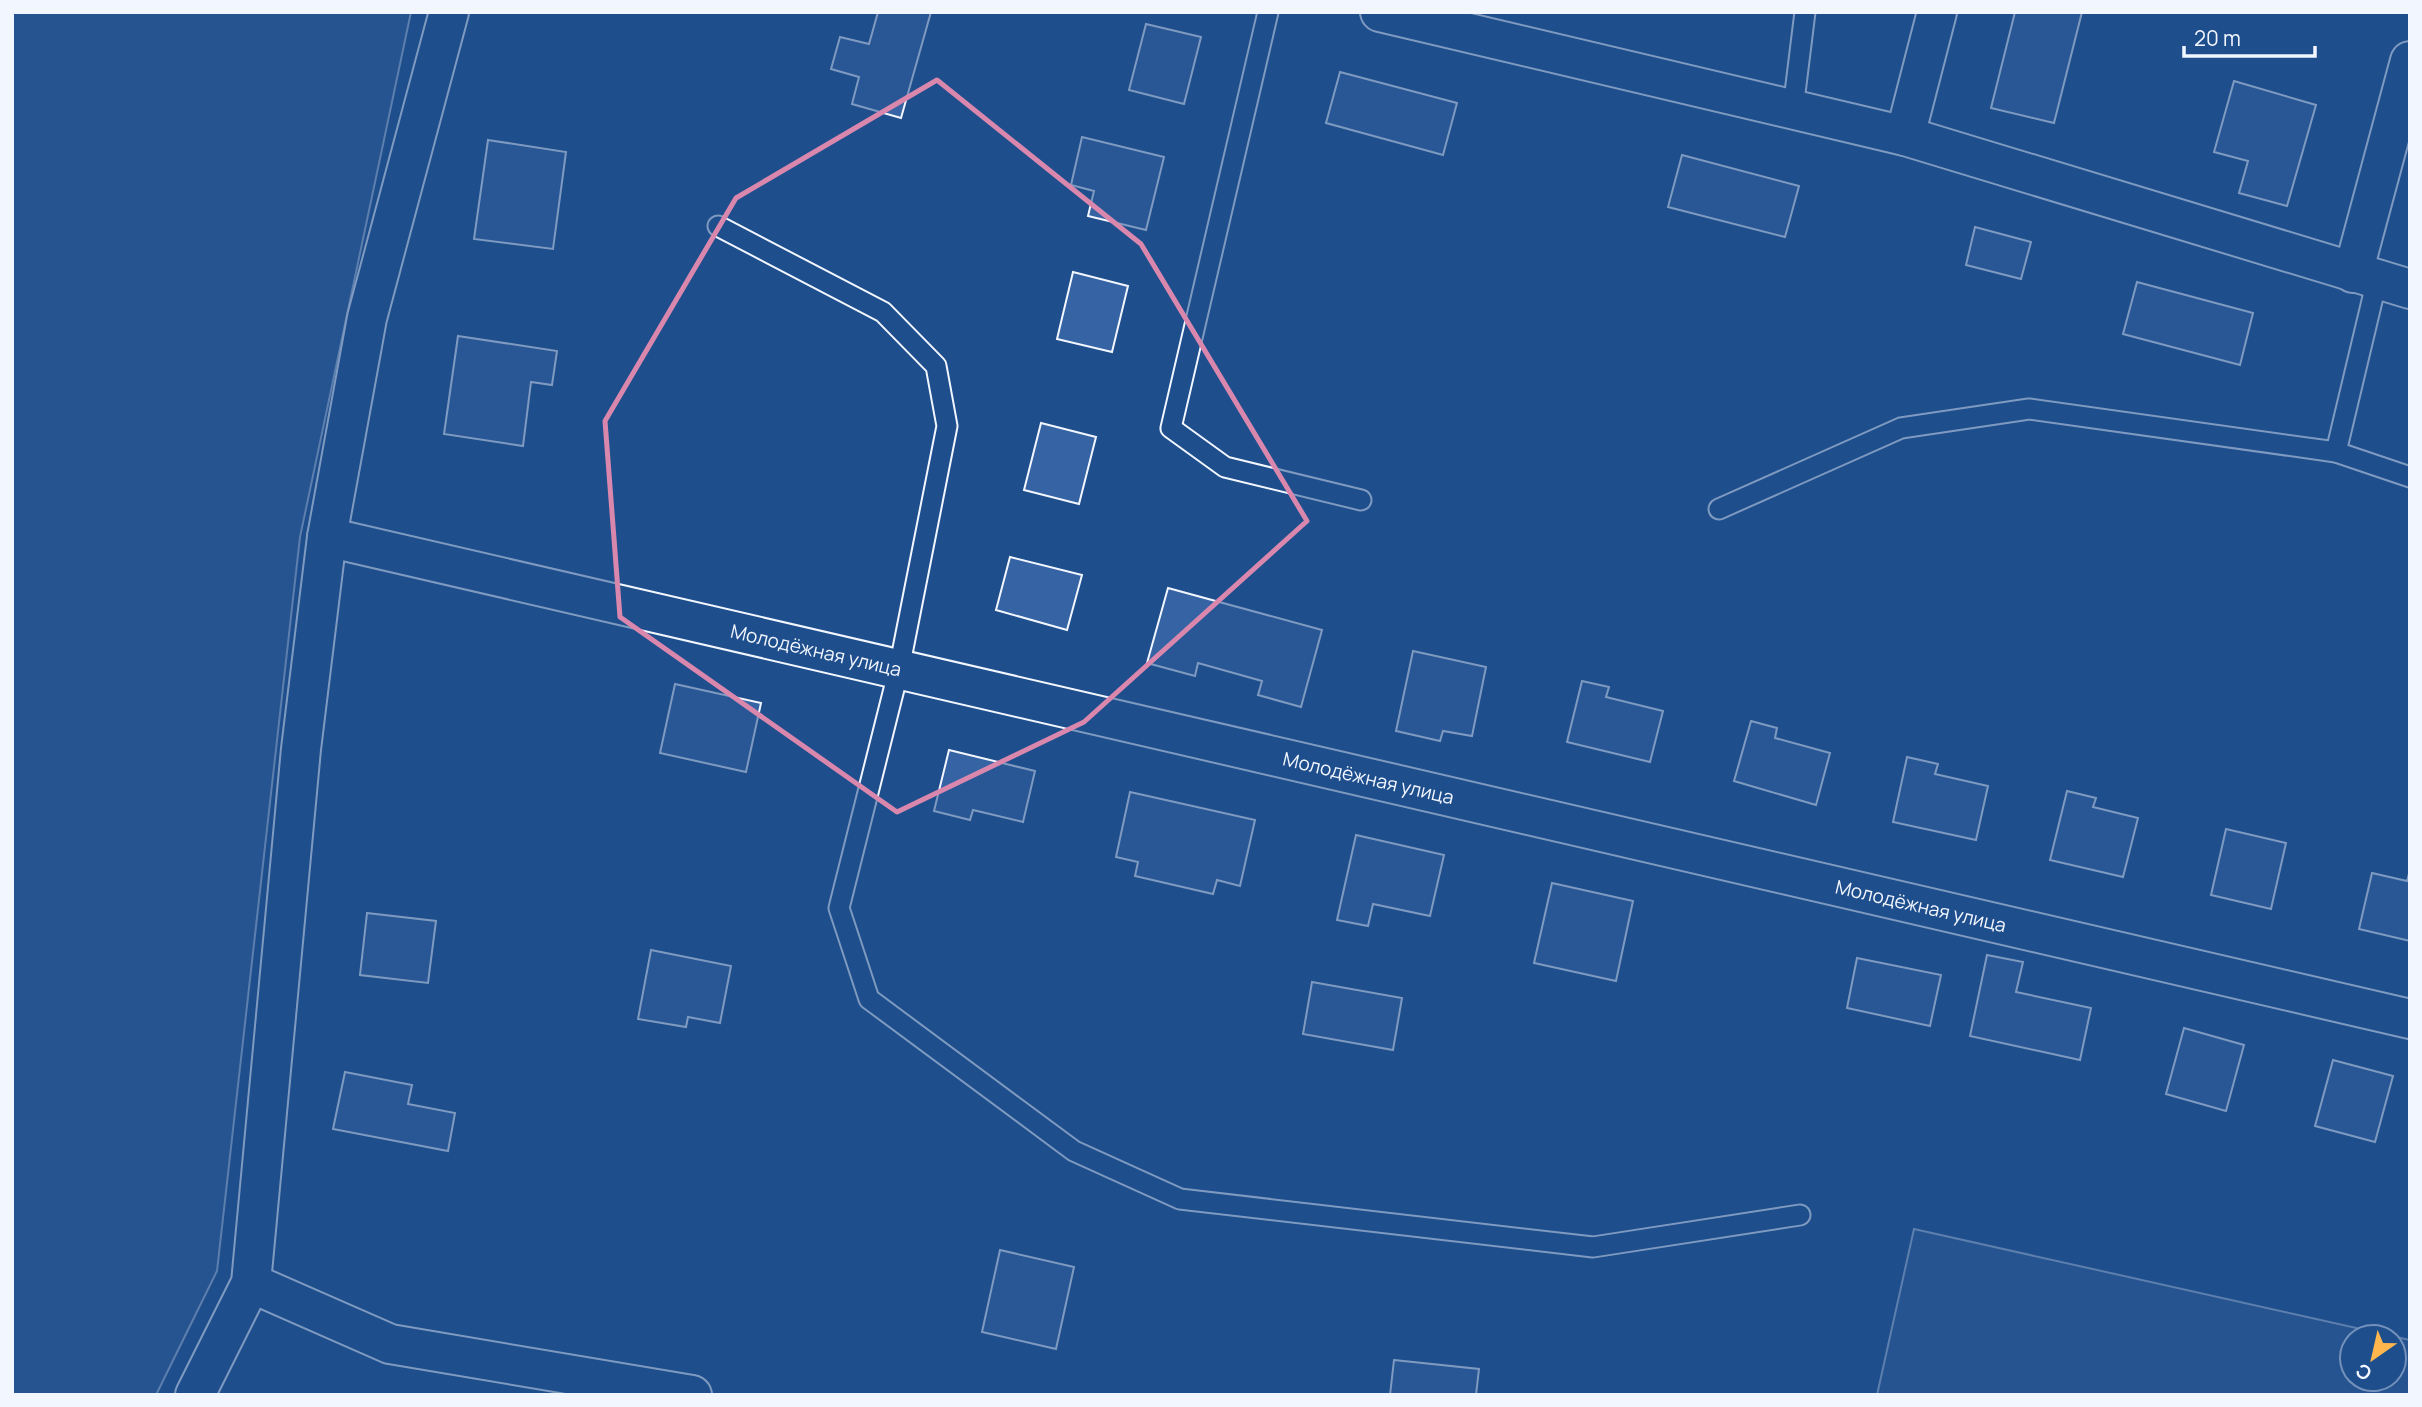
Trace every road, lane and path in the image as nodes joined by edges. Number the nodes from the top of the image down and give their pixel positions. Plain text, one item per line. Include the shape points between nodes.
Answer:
1 (449, 12) edge
2 (1268, 12) edge
3 (1380, 12) edge
4 (1805, 12) edge
5 (1937, 12) edge
6 (2410, 61) edge
7 (1793, 109) junction
8 (1905, 136) junction
9 (718, 226) dead end
10 (2380, 281) edge
11 (2336, 452) junction
12 (2410, 477) edge
13 (1361, 500) dead end
14 (1719, 509) dead end
15 (327, 537) junction
16 (899, 669) junction
17 (2410, 1019) edge
18 (1800, 1215) dead end
19 (251, 1283) junction
20 (195, 1395) edge
21 (692, 1395) edge

1 - 15 street via 367,318
2 - 13 lane via 1171,428 1224,467
3 - 7 street
4 - 7 lane
5 - 8 street
6 - 10 street
7 - 8 street
8 - 10 street
9 - 16 lane via 883,312 936,366 947,426
10 - 11 lane
11 - 12 lane
11 - 14 lane via 2029,409 1901,428
15 - 16 street, Молодёжная улица
15 - 19 street via 301,749
16 - 17 street, Молодёжная улица
16 - 18 lane via 839,908 869,999 1074,1151 1180,1199 1593,1247
19 - 20 street
19 - 21 street via 390,1344

